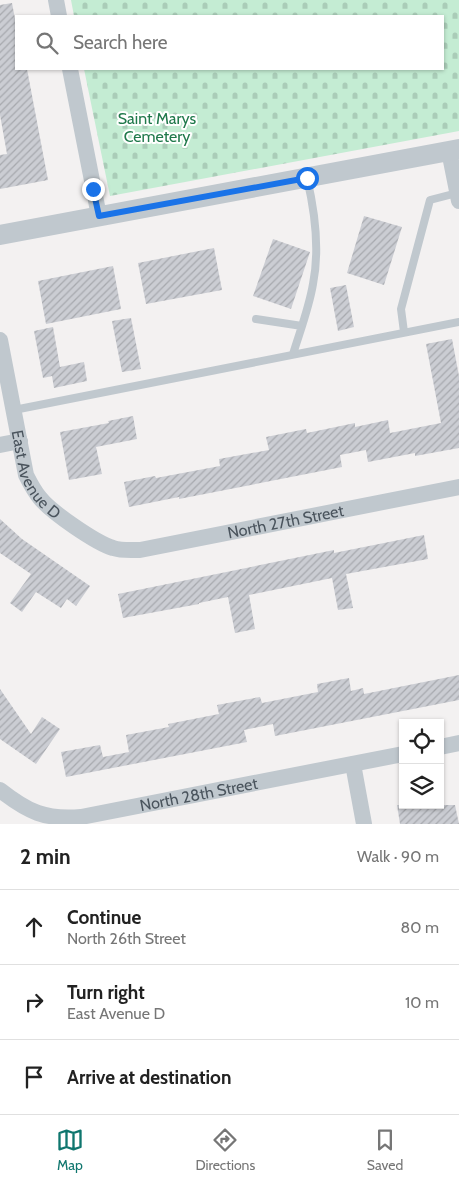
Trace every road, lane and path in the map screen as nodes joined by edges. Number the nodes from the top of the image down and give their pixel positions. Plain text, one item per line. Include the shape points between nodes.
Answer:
1 (56, 0) edge
2 (59, 15) edge
3 (70, 70) edge
4 (454, 150) edge
5 (307, 178) junction
6 (458, 197) edge
7 (99, 216) junction
8 (0, 235) edge
9 (256, 319) dead end
10 (459, 322) edge
11 (302, 326) junction
12 (404, 332) junction
13 (0, 340) edge
14 (293, 354) junction
15 (14, 410) junction
16 (20, 441) junction
17 (0, 445) edge
18 (459, 487) edge
19 (111, 548) joint
20 (459, 743) edge
21 (444, 745) edge
22 (399, 755) edge
23 (353, 764) junction
24 (0, 790) edge
25 (364, 824) edge

1 - 2 street
3 - 7 street
4 - 5 street
4 - 6 street
5 - 7 street
5 - 11 lane via 314,207 317,256
6 - 12 lane via 430,200 401,309
7 - 8 street
9 - 11 lane
10 - 12 lane
11 - 14 lane
12 - 14 lane
13 - 15 street, East Avenue D
14 - 15 lane
15 - 16 street, East Avenue D
16 - 17 street
16 - 19 street, East Avenue D via 26,475 41,500 84,533
18 - 19 street, North 27th Street via 140,550
20 - 21 street
22 - 23 street, North 28th Street
23 - 24 street, North 28th Street via 81,817 50,818 38,814 19,805
23 - 25 street

